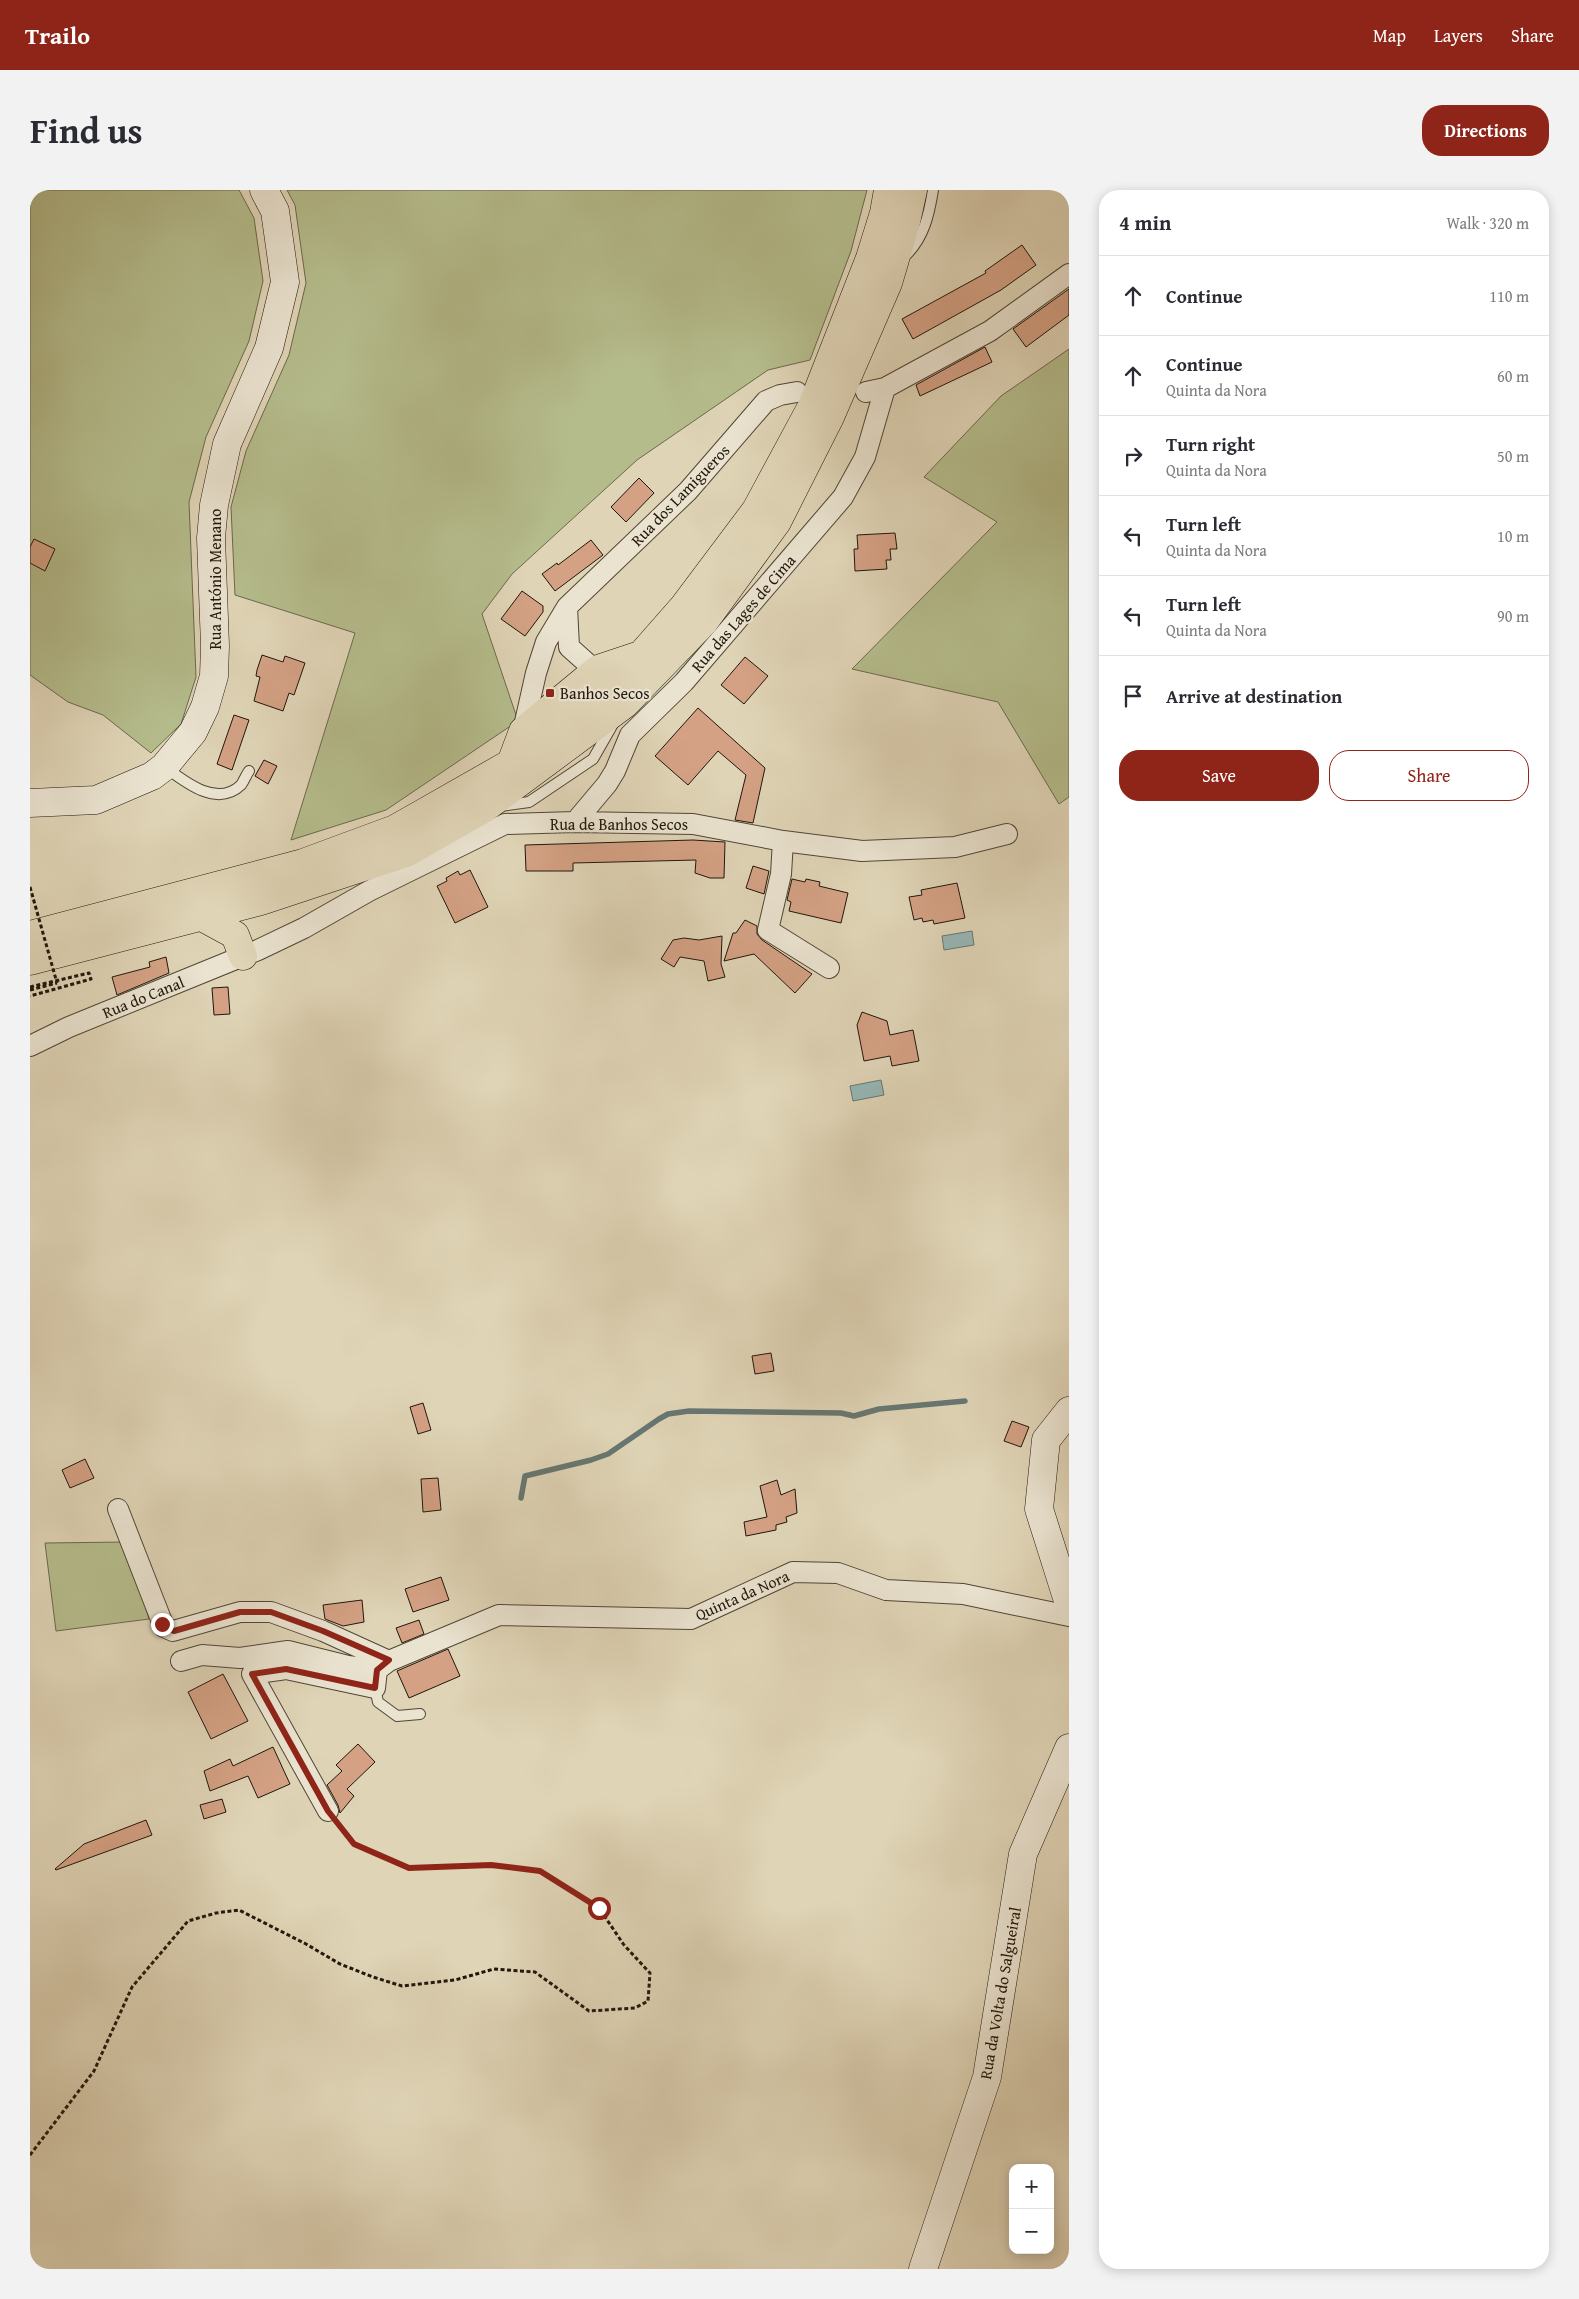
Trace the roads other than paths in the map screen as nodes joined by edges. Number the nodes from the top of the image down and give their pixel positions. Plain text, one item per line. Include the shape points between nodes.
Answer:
1 (264, 190) edge
2 (888, 190) edge
3 (913, 190) edge
4 (933, 190) edge
5 (893, 267) junction
6 (1069, 274) edge
7 (797, 392) dead end
8 (567, 607) junction
9 (641, 654) junction
10 (598, 669) junction
11 (523, 731) junction
12 (511, 763) junction
13 (164, 767) junction
14 (249, 771) dead end
15 (30, 803) edge
16 (575, 822) junction
17 (1007, 834) dead end
18 (782, 841) junction
19 (261, 901) junction
20 (202, 917) junction
21 (30, 936) edge
22 (251, 953) junction
23 (30, 961) edge
24 (829, 968) dead end
25 (30, 1046) edge
26 (1069, 1411) edge
27 (118, 1509) dead end
28 (1069, 1604) edge
29 (1069, 1616) edge
30 (181, 1661) dead end
31 (380, 1673) junction
32 (420, 1714) dead end
33 (1069, 1748) edge
34 (328, 1811) road end
35 (923, 2269) edge

1 - 13 street, Rua António Menano via 275,211 285,282 269,348 227,444 214,505 211,538 214,676 193,732
2 - 9 highway via 870,258 812,406 756,510 684,606
3 - 5 highway
4 - 5 lane via 929,215 919,239
5 - 19 highway via 830,417 777,522 704,622 625,704 485,808 406,853
6 - 16 street, Rua das Lages de Cima via 990,331 876,390 865,457 843,497 684,682 630,735 615,771
7 - 8 street, Rua dos Lamigueros via 766,401 688,491
8 - 10 street via 569,647
8 - 11 street, Rua dos Lamigueros via 546,642
9 - 10 highway
9 - 12 highway via 611,689
10 - 11 highway
11 - 12 highway
12 - 21 highway via 395,829 303,863
13 - 14 lane via 190,787 212,794 226,793 241,785
13 - 15 street, Rua António Menano via 152,776 96,800
16 - 18 street, Rua de Banhos Secos via 693,824
16 - 22 street, Rua de Banhos Secos via 505,824
17 - 18 street, Rua de Banhos Secos via 955,847 900,850 862,851
18 - 24 street via 781,874 768,930
19 - 20 highway
19 - 22 highway via 250,931
20 - 22 highway via 235,935
20 - 23 highway
22 - 25 street, Rua do Canal via 68,1027
26 - 28 street via 1046,1440 1039,1509
27 - 31 street via 164,1627 174,1631 240,1612 271,1612 323,1631
29 - 31 street, Quinta da Nora via 963,1594 886,1590 838,1573 793,1572 691,1619 499,1615
30 - 31 street via 202,1655 240,1658 288,1651
31 - 32 lane via 378,1702 397,1716
31 - 34 street via 286,1669 252,1674
33 - 35 street, Rua da Volta do Salgueiral via 1023,1854 987,2077

